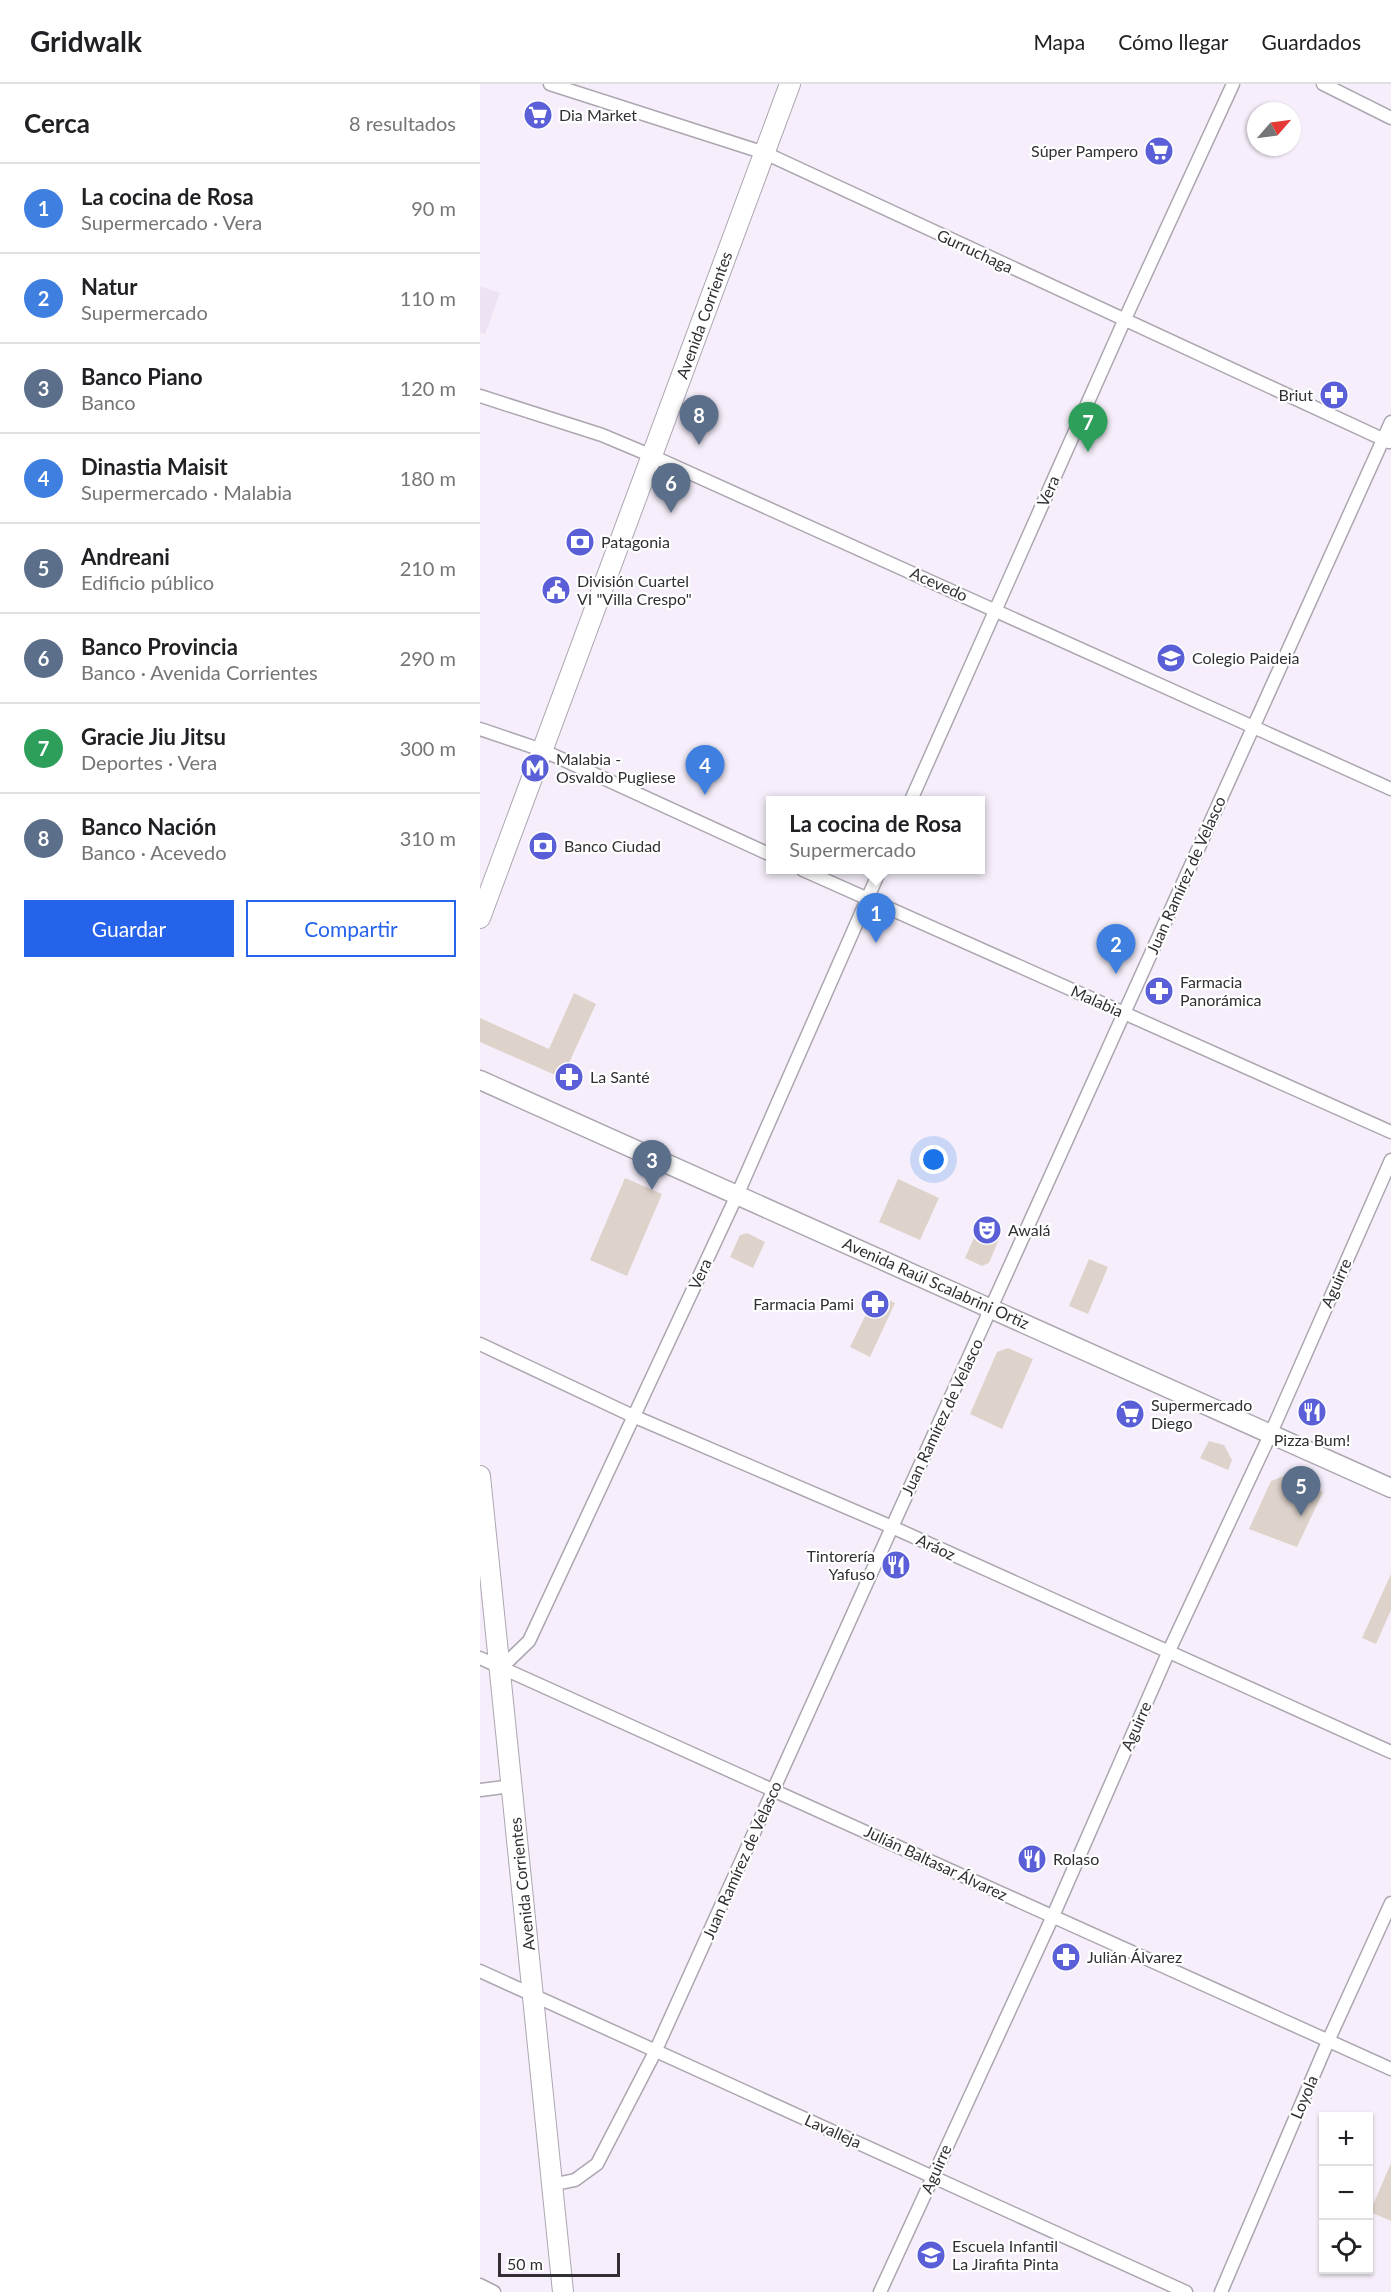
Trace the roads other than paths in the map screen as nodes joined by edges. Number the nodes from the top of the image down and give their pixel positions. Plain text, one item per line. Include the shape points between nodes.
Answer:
1 (550, 84) edge
2 (790, 84) edge
3 (1233, 84) edge
4 (1323, 84) edge
5 (1391, 118) edge
6 (765, 153) junction
7 (1124, 321) junction
8 (480, 396) edge
9 (1391, 423) edge
10 (1387, 441) edge
11 (652, 456) junction
12 (996, 609) junction
13 (1253, 727) junction
14 (480, 729) edge
15 (542, 750) junction
16 (1391, 789) edge
17 (913, 796) edge
18 (766, 853) edge
19 (812, 874) edge
20 (878, 874) edge
21 (868, 899) junction
22 (480, 918) edge
23 (1123, 1012) junction
24 (480, 1080) edge
25 (1391, 1132) edge
26 (1391, 1160) edge
27 (738, 1193) junction
28 (993, 1308) junction
29 (480, 1344) edge
30 (633, 1416) junction
31 (1270, 1435) junction
32 (480, 1476) edge
33 (1391, 1488) edge
34 (892, 1527) junction
35 (1168, 1653) junction
36 (480, 1659) edge
37 (501, 1668) junction
38 (1391, 1752) edge
39 (512, 1786) junction
40 (480, 1790) edge
41 (774, 1790) junction
42 (1391, 1903) edge
43 (1053, 1916) junction
44 (480, 1971) edge
45 (533, 1995) junction
46 (1329, 2039) junction
47 (654, 2052) junction
48 (1391, 2069) edge
49 (933, 2175) junction
50 (551, 2185) junction
51 (480, 2286) edge
52 (494, 2292) edge
53 (563, 2292) edge
54 (880, 2292) edge
55 (1186, 2292) edge
56 (1221, 2292) edge

1 - 6 street, Gurruchaga
2 - 6 main road, Avenida Corrientes
3 - 7 street, Vera
4 - 5 street
6 - 7 street, Gurruchaga
6 - 11 main road, Avenida Corrientes
7 - 10 street, Gurruchaga
7 - 12 street, Vera
8 - 11 street, Acevedo via 602,435
9 - 10 street, Juan Ramírez de Velasco
10 - 13 street, Juan Ramírez de Velasco
11 - 12 street, Acevedo
11 - 15 main road, Avenida Corrientes
12 - 13 street, Acevedo
12 - 17 street, Vera
13 - 16 street, Acevedo
13 - 23 street, Juan Ramírez de Velasco
14 - 15 street
15 - 18 street
15 - 22 main road, Avenida Corrientes
19 - 21 street, Malabia
20 - 21 street, Vera
21 - 23 street, Malabia
21 - 27 street, Vera
23 - 25 street, Malabia
23 - 28 street, Juan Ramírez de Velasco
24 - 27 main road, Avenida Raúl Scalabrini Ortiz
26 - 31 street, Aguirre
27 - 28 main road, Avenida Raúl Scalabrini Ortiz
27 - 30 street, Vera
28 - 31 main road, Avenida Raúl Scalabrini Ortiz
28 - 34 street, Juan Ramírez de Velasco
29 - 30 street, Aráoz
30 - 34 street, Aráoz
30 - 37 street, Vera via 529,1641
31 - 33 main road, Avenida Raúl Scalabrini Ortiz
31 - 35 street, Aguirre
32 - 37 main road, Avenida Corrientes
34 - 35 street, Aráoz
34 - 41 street, Juan Ramírez de Velasco
35 - 38 street, Aráoz
35 - 43 street, Aguirre
36 - 37 street, Julián Baltasar Álvarez
37 - 39 main road, Avenida Corrientes
37 - 41 street, Julián Baltasar Álvarez
39 - 40 street
39 - 45 main road, Avenida Corrientes
41 - 43 street, Julián Baltasar Álvarez
41 - 47 street, Juan Ramírez de Velasco
42 - 46 street, Loyola
43 - 46 street, Julián Baltasar Álvarez
43 - 49 street, Aguirre
44 - 45 street, Lavalleja
45 - 47 street, Lavalleja
45 - 50 main road, Avenida Corrientes
46 - 48 street, Julián Baltasar Álvarez
46 - 56 street, Loyola
47 - 49 street, Lavalleja
47 - 50 street, Juan Ramírez de Velasco via 597,2164 575,2180
49 - 54 street, Aguirre
49 - 55 street, Lavalleja
50 - 53 main road, Avenida Corrientes
51 - 52 street

